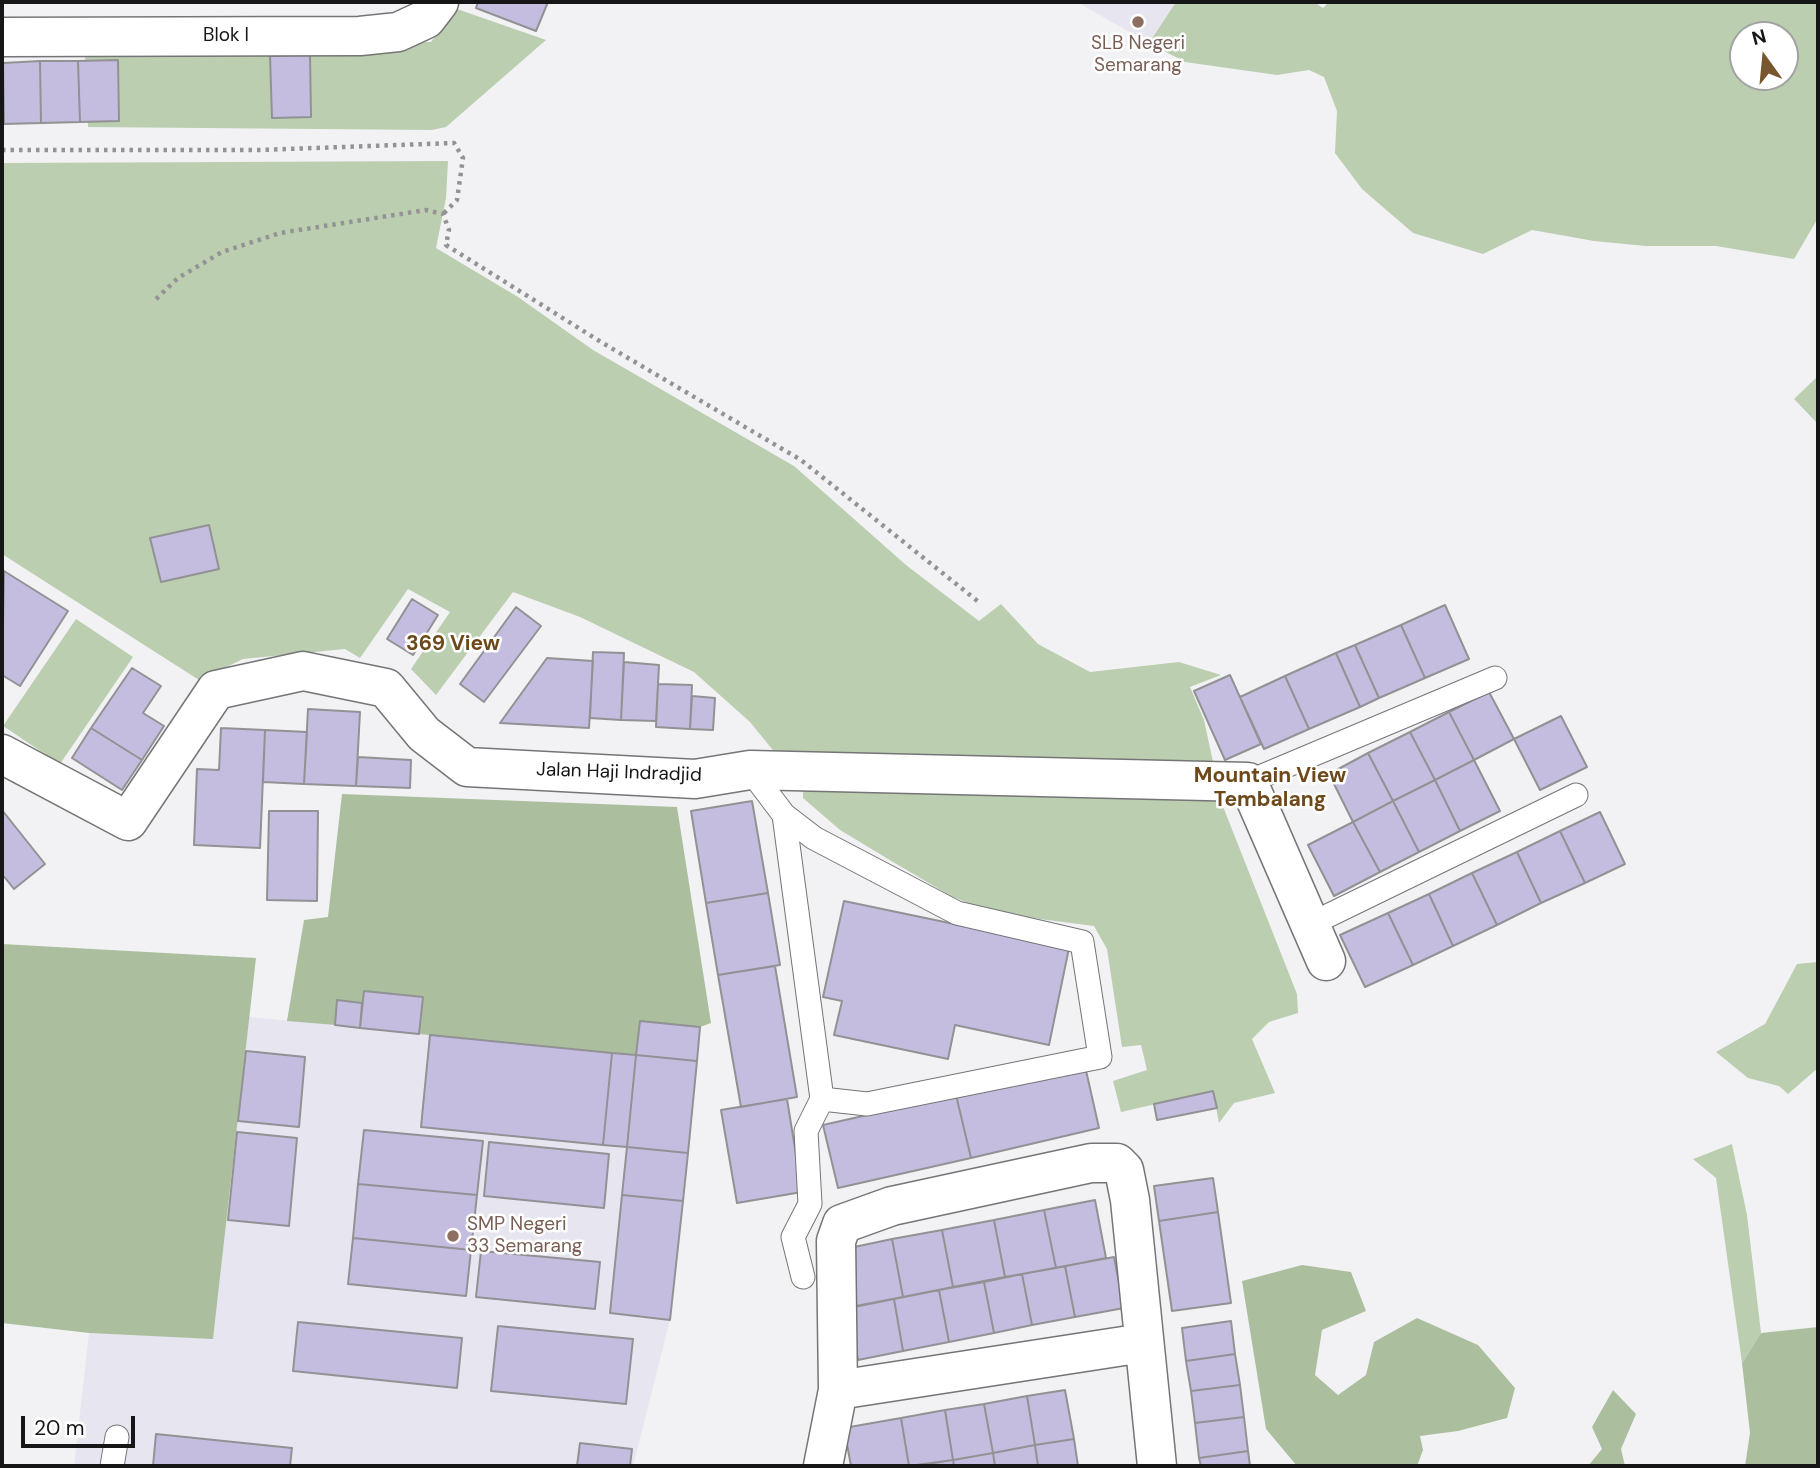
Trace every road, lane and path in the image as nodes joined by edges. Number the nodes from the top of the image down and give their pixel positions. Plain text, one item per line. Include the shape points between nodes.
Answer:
1 (439, 2) edge
2 (2, 37) edge
3 (2, 150) edge
4 (443, 214) junction
5 (156, 299) dead end
6 (980, 603) dead end
7 (1495, 678) dead end
8 (2, 754) edge
9 (750, 770) junction
10 (1248, 782) junction
11 (1576, 795) dead end
12 (785, 815) junction
13 (1312, 923) junction
14 (1326, 961) dead end
15 (822, 1099) junction
16 (803, 1277) dead end
17 (1143, 1343) junction
18 (838, 1390) junction
19 (117, 1437) dead end
20 (112, 1466) edge
21 (823, 1466) edge
22 (1157, 1466) edge

1 - 2 street, Blok I via 426,19 398,33
3 - 4 path via 259,150 454,143 463,158 457,200
4 - 5 path via 426,210 280,233 222,252 178,278
4 - 6 path via 449,230 446,245 801,460
7 - 10 lane
8 - 9 street, Jalan Haji Indradjid via 128,821 216,690 303,671 386,688 424,734 467,767 695,779
9 - 10 street, Jalan Haji Indradjid
9 - 12 lane
10 - 13 street
11 - 13 lane
12 - 15 lane
12 - 15 lane via 814,838 957,914 1082,942 1100,1057 867,1104
13 - 14 street
15 - 16 lane via 806,1130 810,1204 793,1237
17 - 18 street
17 - 18 street via 1124,1170 1116,1163 1091,1163 892,1206 842,1224 836,1241
17 - 22 street
18 - 21 street
19 - 20 lane

